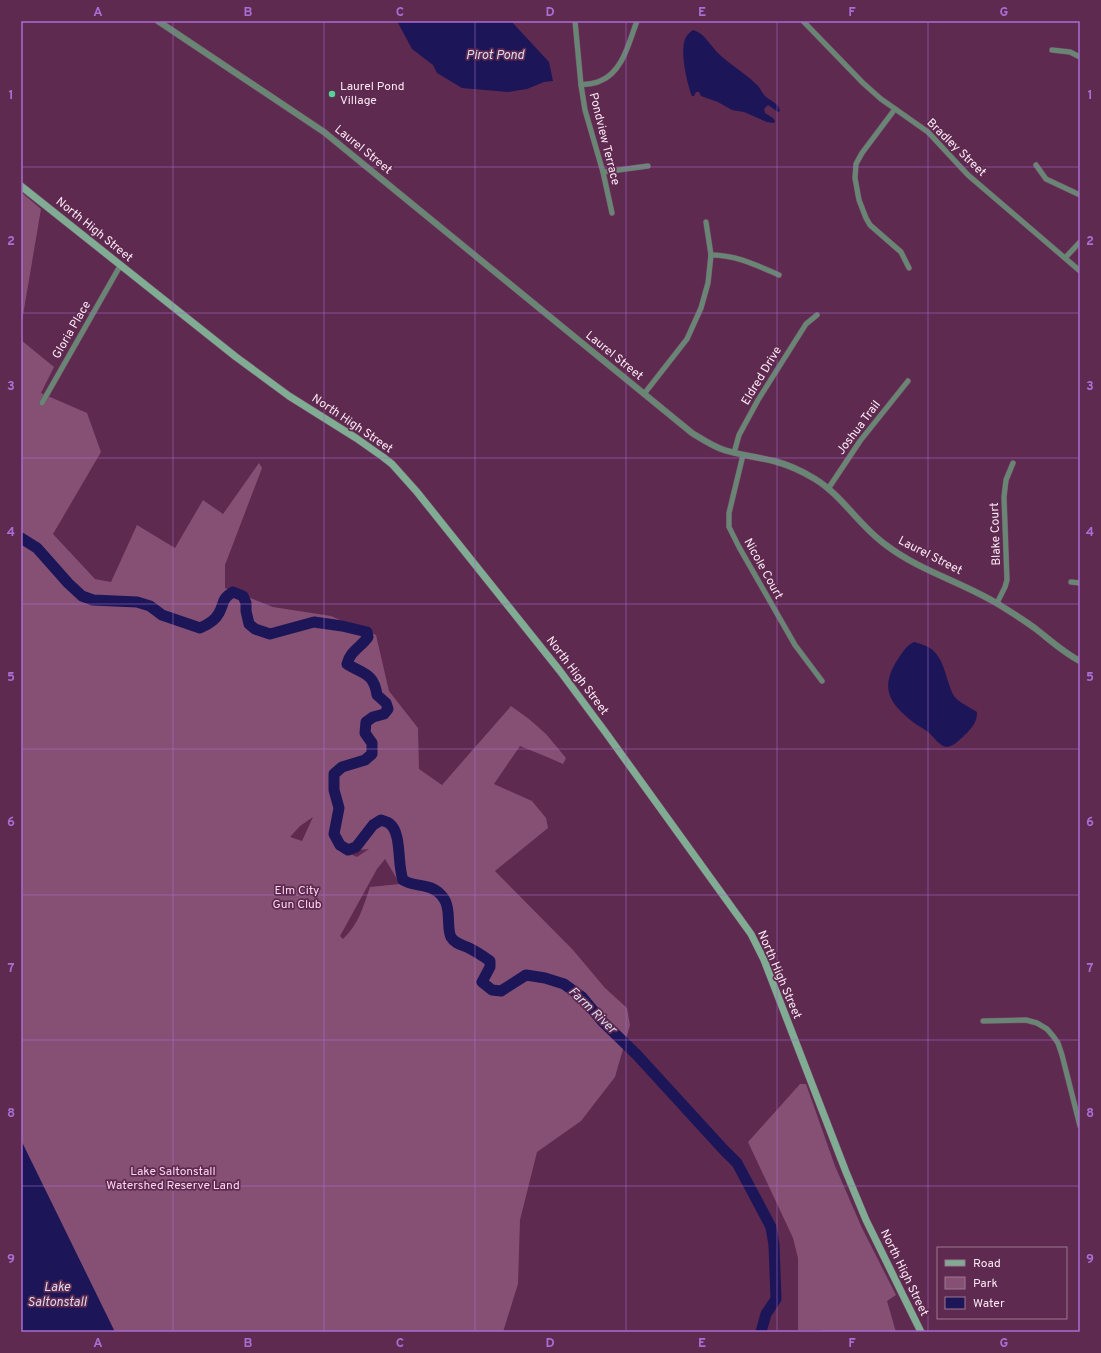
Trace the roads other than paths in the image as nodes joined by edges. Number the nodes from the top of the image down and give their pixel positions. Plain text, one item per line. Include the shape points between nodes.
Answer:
1 (158, 21) edge
2 (575, 21) edge
3 (637, 21) edge
4 (804, 21) edge
5 (1052, 50) dead end
6 (1080, 57) edge
7 (581, 85) junction
8 (895, 109) junction
9 (1036, 165) dead end
10 (648, 166) dead end
11 (602, 172) junction
12 (21, 186) edge
13 (1080, 195) edge
14 (612, 213) dead end
15 (706, 222) dead end
16 (1080, 242) edge
17 (711, 255) junction
18 (1065, 258) junction
19 (120, 266) junction
20 (909, 268) dead end
21 (1080, 271) edge
22 (779, 275) dead end
23 (817, 315) dead end
24 (908, 381) dead end
25 (644, 394) junction
26 (42, 403) dead end
27 (734, 453) junction
28 (743, 455) junction
29 (1012, 464) dead end
30 (828, 489) junction
31 (1071, 582) dead end
32 (1080, 583) edge
33 (997, 603) junction
34 (1080, 661) edge
35 (822, 682) dead end
36 (984, 1021) dead end
37 (1080, 1126) edge
38 (921, 1332) edge

1 - 25 street, Laurel Street via 324,132
2 - 7 street, Pondview Terrace
3 - 7 street via 621,62 615,70 599,82
4 - 8 street, Bradley Street via 863,83
5 - 6 street via 1070,52
7 - 11 street, Pondview Terrace
8 - 18 street, Bradley Street via 928,132 963,170
8 - 20 street via 862,153 856,164 855,178 859,200 870,225 901,252
9 - 13 street via 1046,179
10 - 11 street
11 - 14 street, Pondview Terrace
12 - 19 main road, North High Street
15 - 17 street
16 - 18 street
17 - 22 street via 742,259
17 - 25 street via 708,283 698,318 684,343
18 - 21 street, Bradley Street
19 - 26 street, Gloria Place
19 - 38 main road, North High Street via 266,380 392,464 565,677 751,934 764,960 866,1220
23 - 27 street, Eldred Drive via 806,324 758,400
24 - 30 street, Joshua Trail via 860,441
25 - 27 street, Laurel Street via 692,433
27 - 28 street, Laurel Street
28 - 30 street, Laurel Street via 795,468
28 - 35 street, Nicole Court via 729,513 729,527 789,635
29 - 33 street, Blake Court via 1006,480 1004,497 1007,580
30 - 33 street, Laurel Street via 870,533 894,551
31 - 32 street
33 - 34 street, Laurel Street
36 - 37 street via 1026,1020 1037,1023 1054,1036 1062,1055

